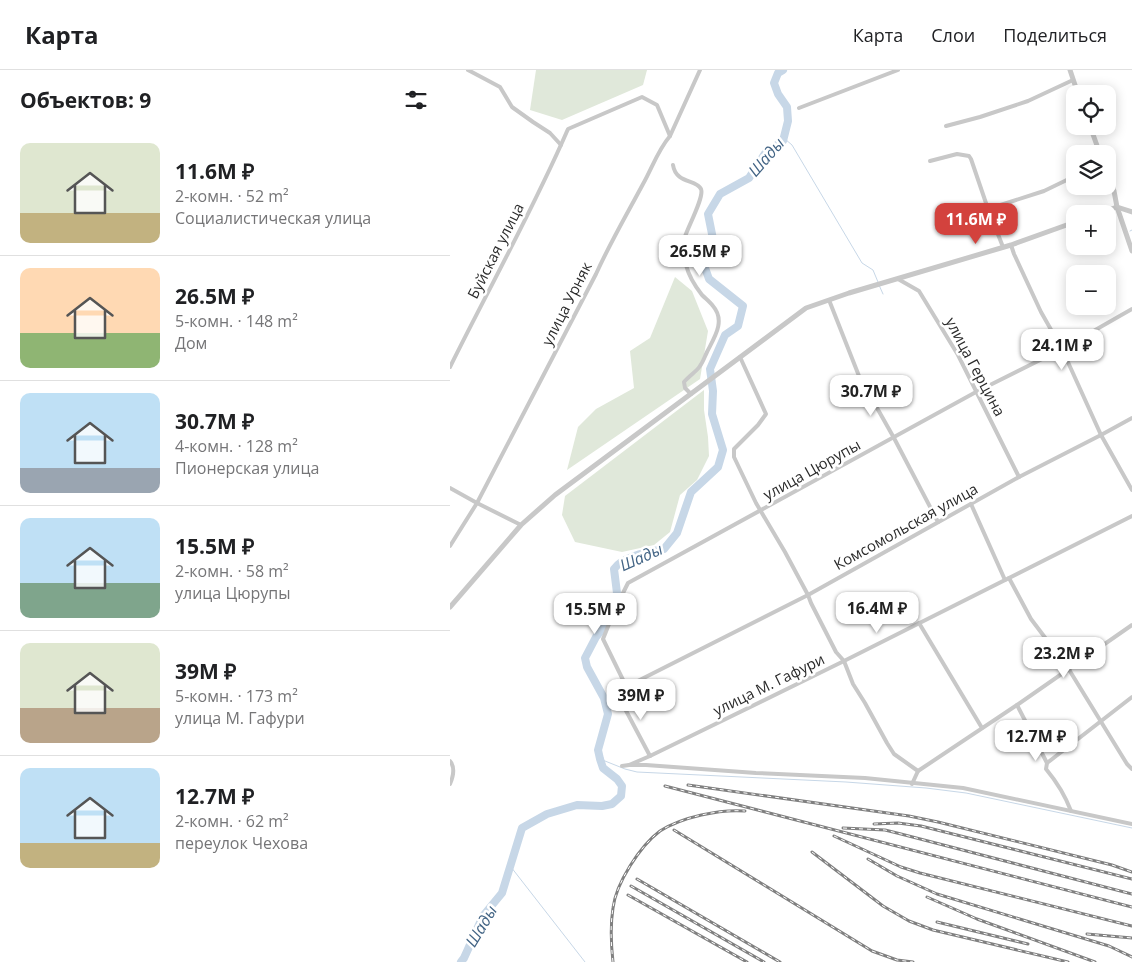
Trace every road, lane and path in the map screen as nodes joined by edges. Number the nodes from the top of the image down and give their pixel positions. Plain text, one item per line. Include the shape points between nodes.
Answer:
1 (468, 70) edge
2 (700, 70) edge
3 (898, 70) edge
4 (1070, 70) edge
5 (1073, 80) junction
6 (1075, 85) edge
7 (799, 108) dead end
8 (946, 126) dead end
9 (670, 136) junction
10 (561, 145) junction
11 (930, 161) dead end
12 (673, 165) dead end
13 (1066, 180) edge
14 (1115, 195) edge
15 (1117, 207) junction
16 (988, 209) junction
17 (1132, 212) edge
18 (1066, 225) edge
19 (1010, 245) junction
20 (1003, 247) junction
21 (1132, 251) edge
22 (898, 279) junction
23 (829, 300) junction
24 (1132, 309) edge
25 (1062, 349) junction
26 (740, 357) junction
27 (450, 367) edge
28 (976, 392) junction
29 (690, 394) junction
30 (1132, 418) edge
31 (1101, 435) junction
32 (894, 438) junction
33 (1020, 477) junction
34 (450, 488) edge
35 (1132, 490) edge
36 (477, 503) junction
37 (971, 504) junction
38 (761, 511) junction
39 (1132, 516) edge
40 (938, 522) junction
41 (521, 526) junction
42 (450, 546) edge
43 (1007, 579) junction
44 (808, 594) junction
45 (450, 607) edge
46 (919, 623) junction
47 (1132, 625) edge
48 (844, 661) junction
49 (1068, 668) junction
50 (626, 686) junction
51 (610, 695) dead end
52 (1132, 696) edge
53 (1017, 705) junction
54 (1101, 720) junction
55 (982, 728) junction
56 (650, 756) junction
57 (450, 761) edge
58 (1047, 763) junction
59 (628, 765) junction
60 (622, 766) dead end
61 (1132, 769) edge
62 (918, 772) junction
63 (450, 784) edge
64 (912, 784) junction
65 (1071, 811) junction
66 (1132, 824) edge

1 - 10 street via 500,87 512,106 550,133
2 - 9 street, улица Урняк
3 - 7 street
4 - 5 street
5 - 6 street
5 - 8 street via 1028,101
9 - 10 street, Буйская улица via 657,104 642,97 568,129
9 - 36 street, улица Урняк via 610,244
10 - 27 street, Буйская улица
11 - 16 street via 956,154 969,156
12 - 29 street via 678,175 702,189 682,246 683,255 692,282 714,306 719,322 717,334 700,366 684,382
13 - 16 street
14 - 15 street
15 - 17 street
15 - 21 street
16 - 20 street
18 - 19 street
19 - 20 street
19 - 25 street via 1040,312
20 - 22 street
22 - 23 street
22 - 28 street, улица Герцина via 919,291 958,355
23 - 26 street via 806,308
23 - 32 street via 859,376
24 - 25 street, улица Цюрупы
25 - 28 street, улица Цюрупы
25 - 31 street
26 - 29 street
26 - 38 street via 766,414 734,449 734,457
28 - 32 street, улица Цюрупы
28 - 33 street, улица Герцина
29 - 41 street via 555,495
30 - 31 street, Комсомольская улица
31 - 33 street, Комсомольская улица
31 - 35 street
32 - 38 street, улица Цюрупы
32 - 40 street
33 - 37 street, Комсомольская улица
34 - 36 street
36 - 41 street
36 - 42 street, улица Урняк
37 - 40 street, Комсомольская улица
37 - 43 street
38 - 44 street
38 - 50 street, улица Цюрупы via 628,583 603,639
39 - 43 street, улица М. Гафури
40 - 44 street, Комсомольская улица
41 - 45 street
43 - 46 street, улица М. Гафури
43 - 49 street via 1031,619
44 - 48 street via 836,652
44 - 50 street, Комсомольская улица
46 - 48 street, улица М. Гафури
46 - 55 street
47 - 49 street
48 - 56 street, улица М. Гафури
48 - 62 street via 853,684 894,754
49 - 53 street
49 - 54 street
50 - 51 street, Комсомольская улица
50 - 56 street via 622,705
52 - 54 street
53 - 55 street
53 - 58 street
54 - 58 street
54 - 61 street
55 - 62 street
56 - 59 street, улица М. Гафури
57 - 63 street via 453,768
58 - 65 street via 1046,768
59 - 60 street
59 - 64 street via 864,778
62 - 64 street
64 - 65 street via 963,788
65 - 66 street

